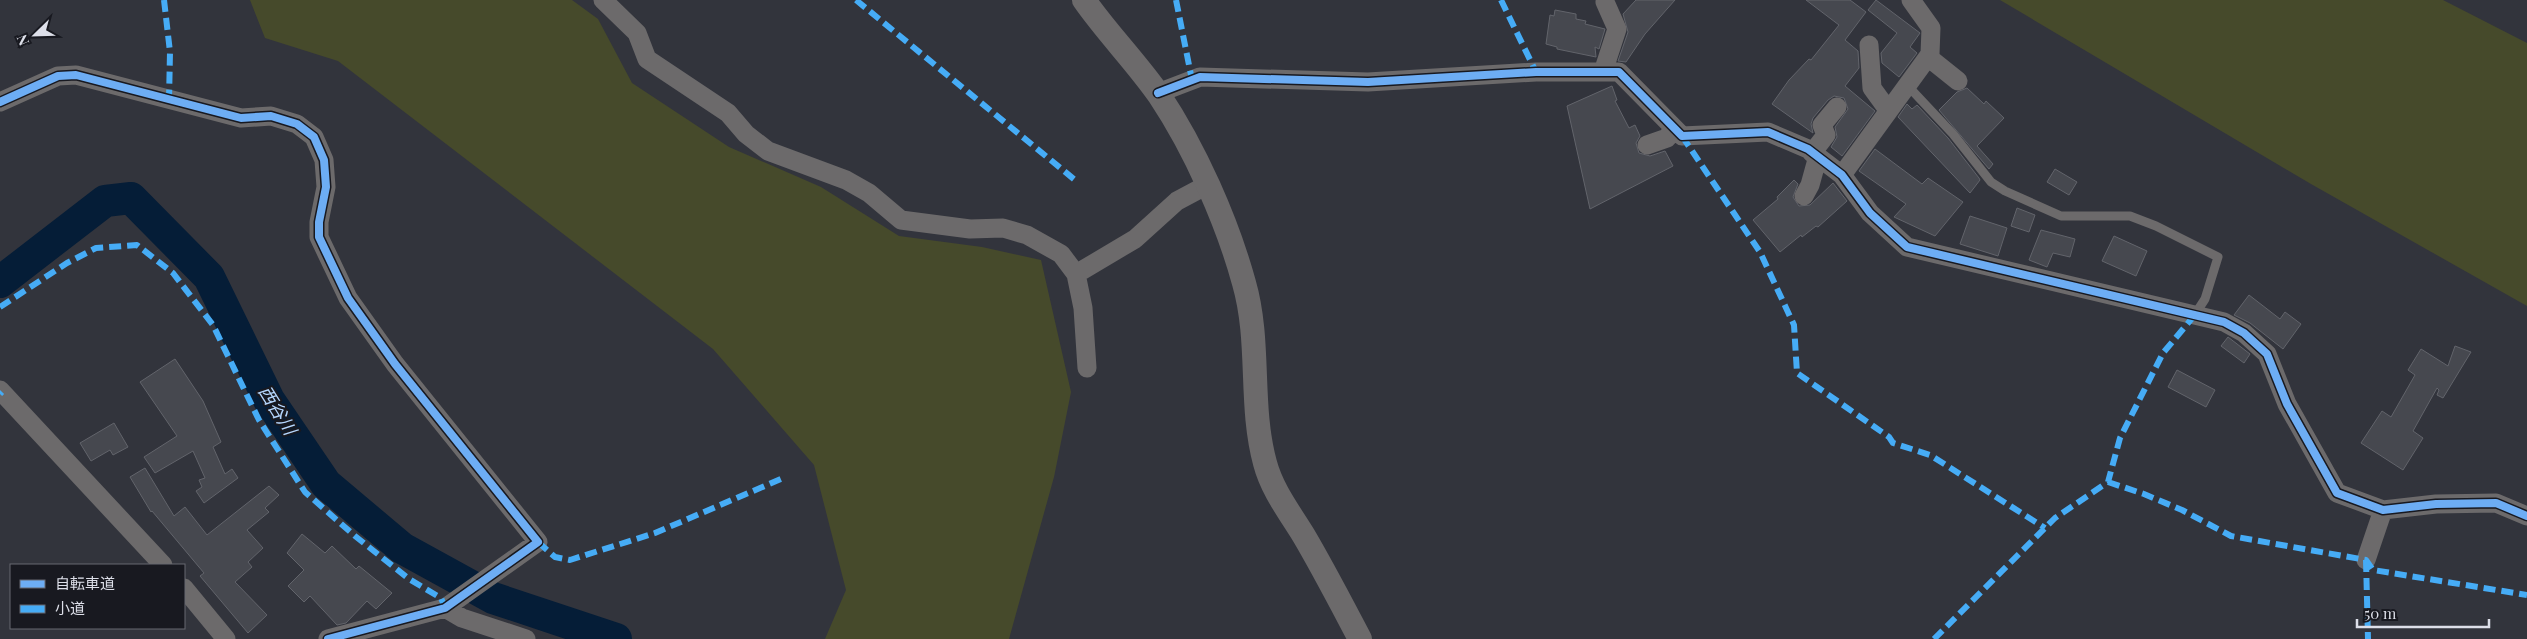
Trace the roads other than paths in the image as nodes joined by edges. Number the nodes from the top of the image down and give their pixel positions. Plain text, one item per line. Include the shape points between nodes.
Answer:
1 (603, 0) edge
2 (1084, 0) edge
3 (1911, 0) edge
4 (1605, 2) dead end
5 (1869, 45) dead end
6 (1928, 57) junction
7 (1603, 72) junction
8 (1958, 81) dead end
9 (1906, 85) junction
10 (1158, 93) junction
11 (0, 102) edge
12 (1838, 107) dead end
13 (1888, 110) junction
14 (1674, 128) junction
15 (1647, 145) dead end
16 (1815, 154) junction
17 (1842, 175) junction
18 (1207, 184) junction
19 (1804, 196) dead end
20 (1076, 274) junction
21 (2194, 316) junction
22 (1087, 368) dead end
23 (0, 390) edge
24 (2383, 510) junction
25 (2527, 516) edge
26 (2366, 560) dead end
27 (162, 564) edge
28 (185, 589) edge
29 (445, 608) junction
30 (226, 639) edge
31 (328, 639) edge
32 (526, 639) edge
33 (1360, 639) edge

1 - 20 street via 637,33 648,59 728,113 768,152 846,180 870,194 901,220 970,229 1003,228 1027,236 1061,254
2 - 10 street
3 - 6 street via 1931,28
4 - 7 street via 1617,29
5 - 13 street via 1872,88
6 - 8 street
6 - 9 street
7 - 10 street via 1536,72 1368,82 1200,77
7 - 14 street via 1619,72
9 - 13 street
9 - 21 lane via 1953,134 1991,182 2005,191 2060,216 2130,216 2218,256 2205,299
10 - 18 street via 1188,142
11 - 29 street via 58,76 76,75 241,118 271,116 297,124 314,137 324,160 326,187 319,237 348,298 401,372 538,542
12 - 16 street via 1822,125 1826,135
13 - 17 street
14 - 15 street via 1667,138
14 - 16 street via 1682,136 1768,132
16 - 17 street
16 - 19 street via 1810,185
17 - 21 street via 1870,213 1907,247
18 - 20 street via 1177,201 1135,239
18 - 33 street via 1245,284 1252,326 1257,421 1265,465 1279,496
20 - 22 street via 1083,308
21 - 24 street via 2224,322 2244,333 2267,354 2287,404 2337,493
23 - 27 street
24 - 25 street via 2436,504 2496,503
24 - 26 street
28 - 30 street
29 - 31 street
29 - 32 street via 462,618

